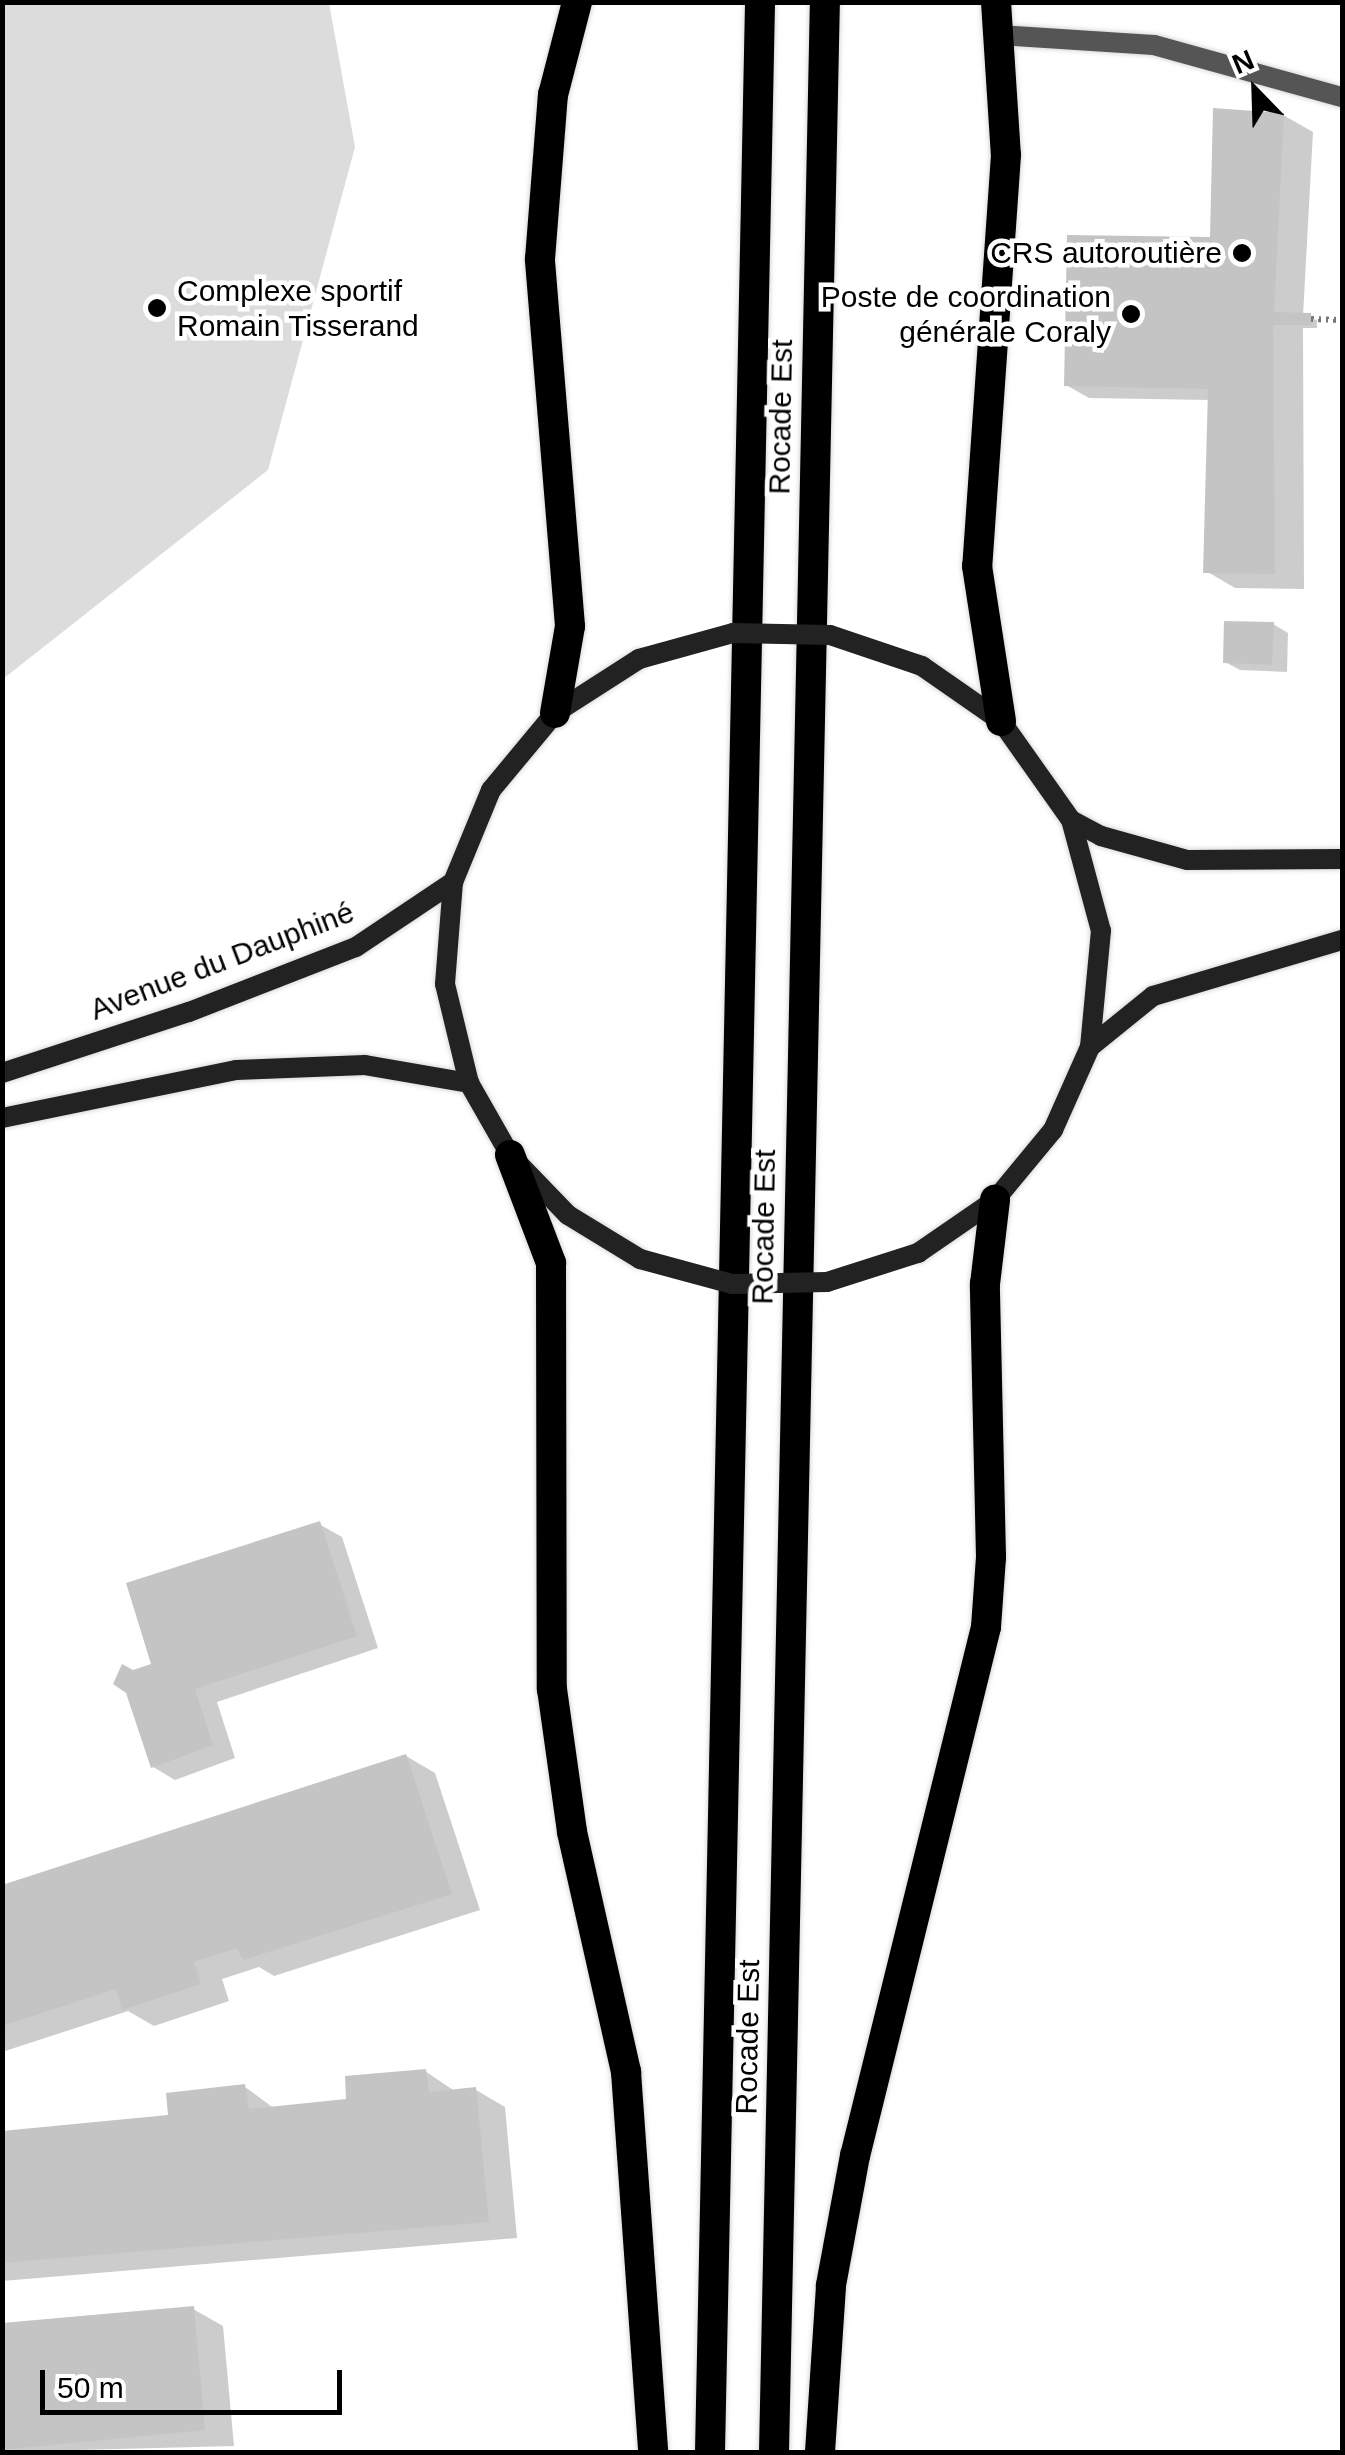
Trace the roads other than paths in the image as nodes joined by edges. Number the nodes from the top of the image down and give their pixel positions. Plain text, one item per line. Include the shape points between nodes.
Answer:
1 (576, 2) edge
2 (760, 2) edge
3 (825, 2) edge
4 (996, 2) edge
5 (999, 34) junction
6 (1342, 97) edge
7 (555, 713) junction
8 (1001, 722) junction
9 (1071, 820) junction
10 (1342, 859) edge
11 (453, 882) junction
12 (1342, 940) edge
13 (1090, 1047) junction
14 (2, 1073) edge
15 (468, 1083) junction
16 (2, 1118) edge
17 (510, 1155) junction
18 (995, 1200) junction
19 (652, 2452) edge
20 (710, 2452) edge
21 (774, 2452) edge
22 (820, 2452) edge

1 - 7 highway via 553,95 540,259 570,626
2 - 20 highway, Rocade Est
3 - 21 highway, Rocade Est
4 - 5 highway
5 - 6 lane via 1154,45
5 - 8 highway via 1006,154 977,566
7 - 8 main road, bridge via 639,659 733,633 811,635 922,666
7 - 11 main road via 491,790
8 - 9 main road
9 - 10 main road via 1101,836 1187,860
9 - 13 main road via 1101,931
11 - 14 main road, Avenue du Dauphiné via 356,947
11 - 15 main road via 445,984
12 - 13 main road via 1152,996
13 - 18 main road via 1053,1130
15 - 16 main road via 365,1065 236,1070
15 - 17 main road
17 - 18 main road, bridge via 568,1216 640,1259 751,1284 826,1282 918,1253
17 - 19 highway via 551,1263 552,1689 572,1832 626,2072
18 - 22 highway via 985,1284 991,1557 986,1627 855,2156 832,2286

